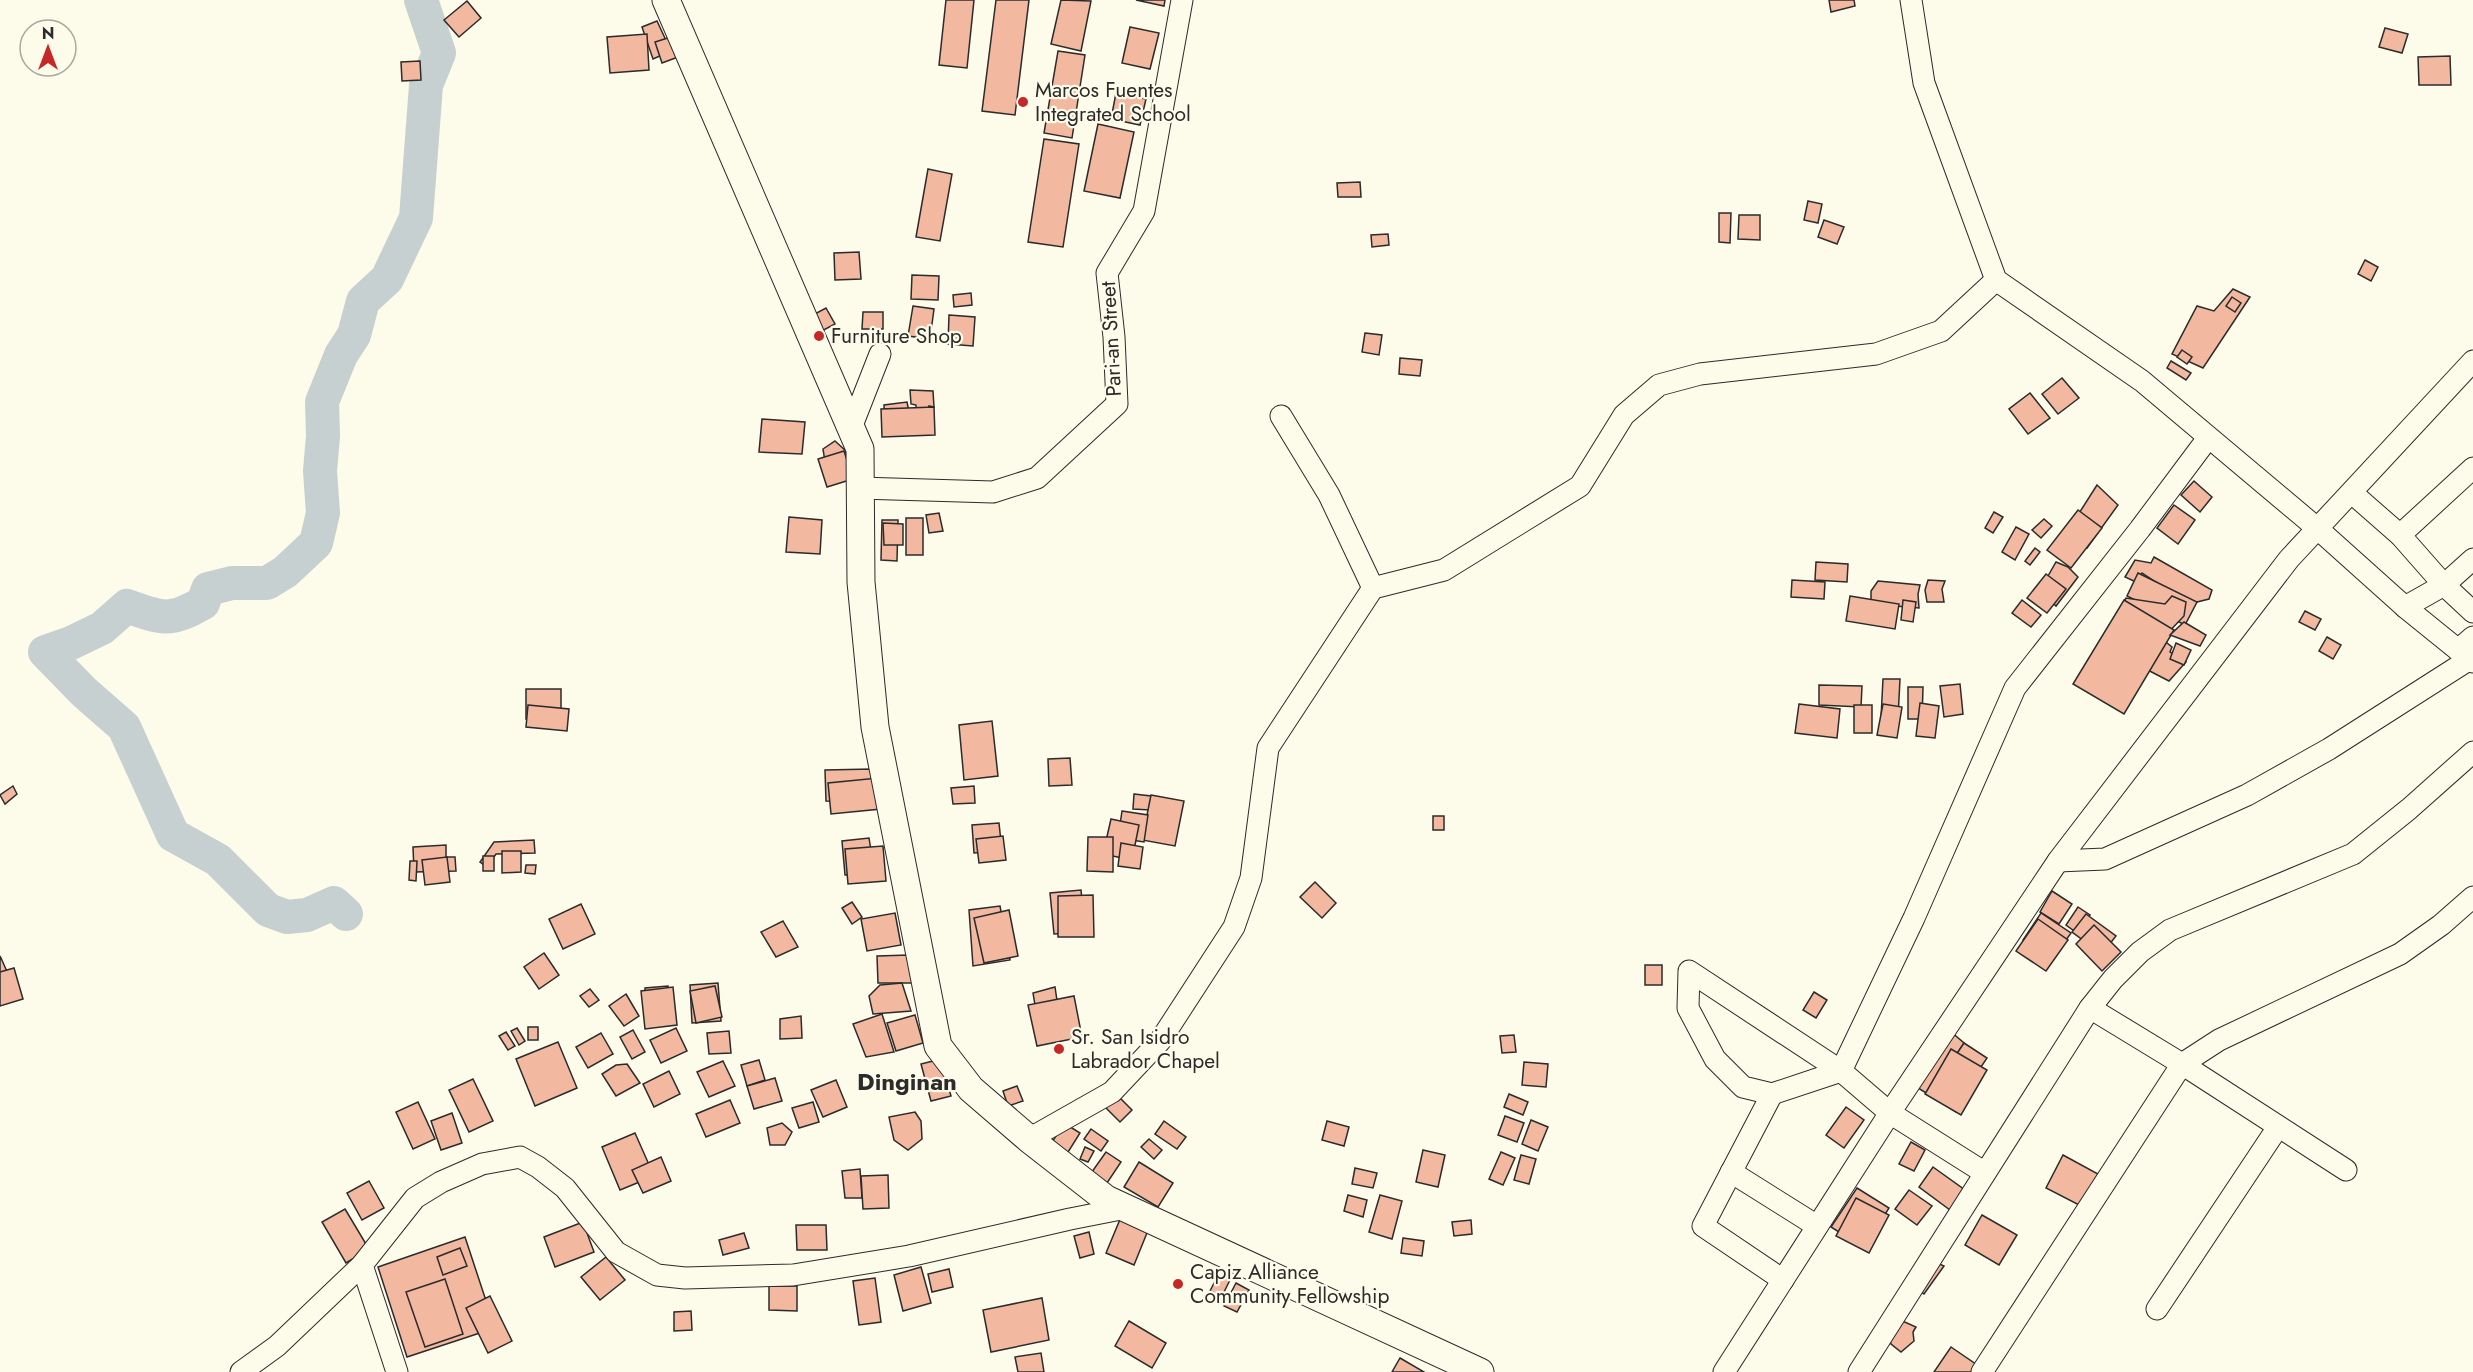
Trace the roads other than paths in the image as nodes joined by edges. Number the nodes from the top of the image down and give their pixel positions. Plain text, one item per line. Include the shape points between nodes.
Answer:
1 (666, 0) edge
2 (1182, 0) edge
3 (1911, 0) edge
4 (1996, 280) junction
5 (880, 354) dead end
6 (2473, 361) edge
7 (1281, 416) dead end
8 (851, 428) junction
9 (2208, 438) junction
10 (2473, 468) edge
11 (859, 488) junction
12 (2352, 493) junction
13 (2318, 530) junction
14 (2400, 535) junction
15 (2473, 559) edge
16 (2444, 585) junction
17 (1373, 588) junction
18 (2405, 607) junction
19 (2473, 612) edge
20 (2469, 652) edge
21 (2473, 752) edge
22 (2058, 861) junction
23 (2473, 897) edge
24 (2090, 1008) junction
25 (2182, 1064) junction
26 (1842, 1071) junction
27 (1772, 1094) junction
28 (1890, 1113) junction
29 (2278, 1127) junction
30 (1029, 1139) junction
31 (2346, 1170) dead end
32 (1731, 1172) junction
33 (1985, 1173) junction
34 (1126, 1208) junction
35 (1817, 1226) junction
36 (362, 1265) junction
37 (1783, 1280) junction
38 (2157, 1309) dead end
39 (241, 1372) edge
40 (398, 1372) edge
41 (1480, 1372) edge
42 (1724, 1372) edge
43 (1860, 1372) edge
44 (1982, 1372) edge

1 - 8 main road
2 - 11 street, Pari-an Street via 1144,211 1107,273 1117,404 1037,478 993,492
3 - 4 street via 1924,83
4 - 9 street via 2142,381
4 - 17 street via 1941,331 1876,354 1700,374 1659,385 1624,415 1580,486 1444,570
5 - 8 street
6 - 12 street
7 - 17 street via 1329,495
8 - 11 main road via 860,449
9 - 13 street
9 - 26 street via 2014,688 1914,918
10 - 14 street
11 - 30 main road via 861,582 875,727 938,1046 971,1089
12 - 13 street
12 - 14 street
13 - 18 street
13 - 22 street via 2289,559
14 - 16 street
15 - 16 street
16 - 18 street
16 - 19 street
17 - 30 street via 1268,748 1251,878 1234,927 1160,1041 1112,1092
18 - 20 street
20 - 22 street via 2329,749 2247,795 2105,859
21 - 24 street via 2353,854 2170,930 2140,952
22 - 28 street
23 - 25 street via 2400,954 2219,1040
24 - 25 street
24 - 33 street
25 - 29 street
25 - 44 street
26 - 27 street
26 - 27 street via 1689,972 1688,1008 1715,1059 1743,1088
26 - 28 street
27 - 32 street
28 - 33 street
28 - 35 street
29 - 31 street
29 - 38 street
30 - 34 main road via 1106,1199
32 - 35 street
32 - 37 street via 1703,1226
33 - 43 street
34 - 36 street via 909,1256 793,1275 685,1278 657,1275 616,1252 565,1188 520,1157 482,1164 415,1198
34 - 41 main road
35 - 37 street
36 - 39 street via 277,1346
36 - 40 street
37 - 42 street

